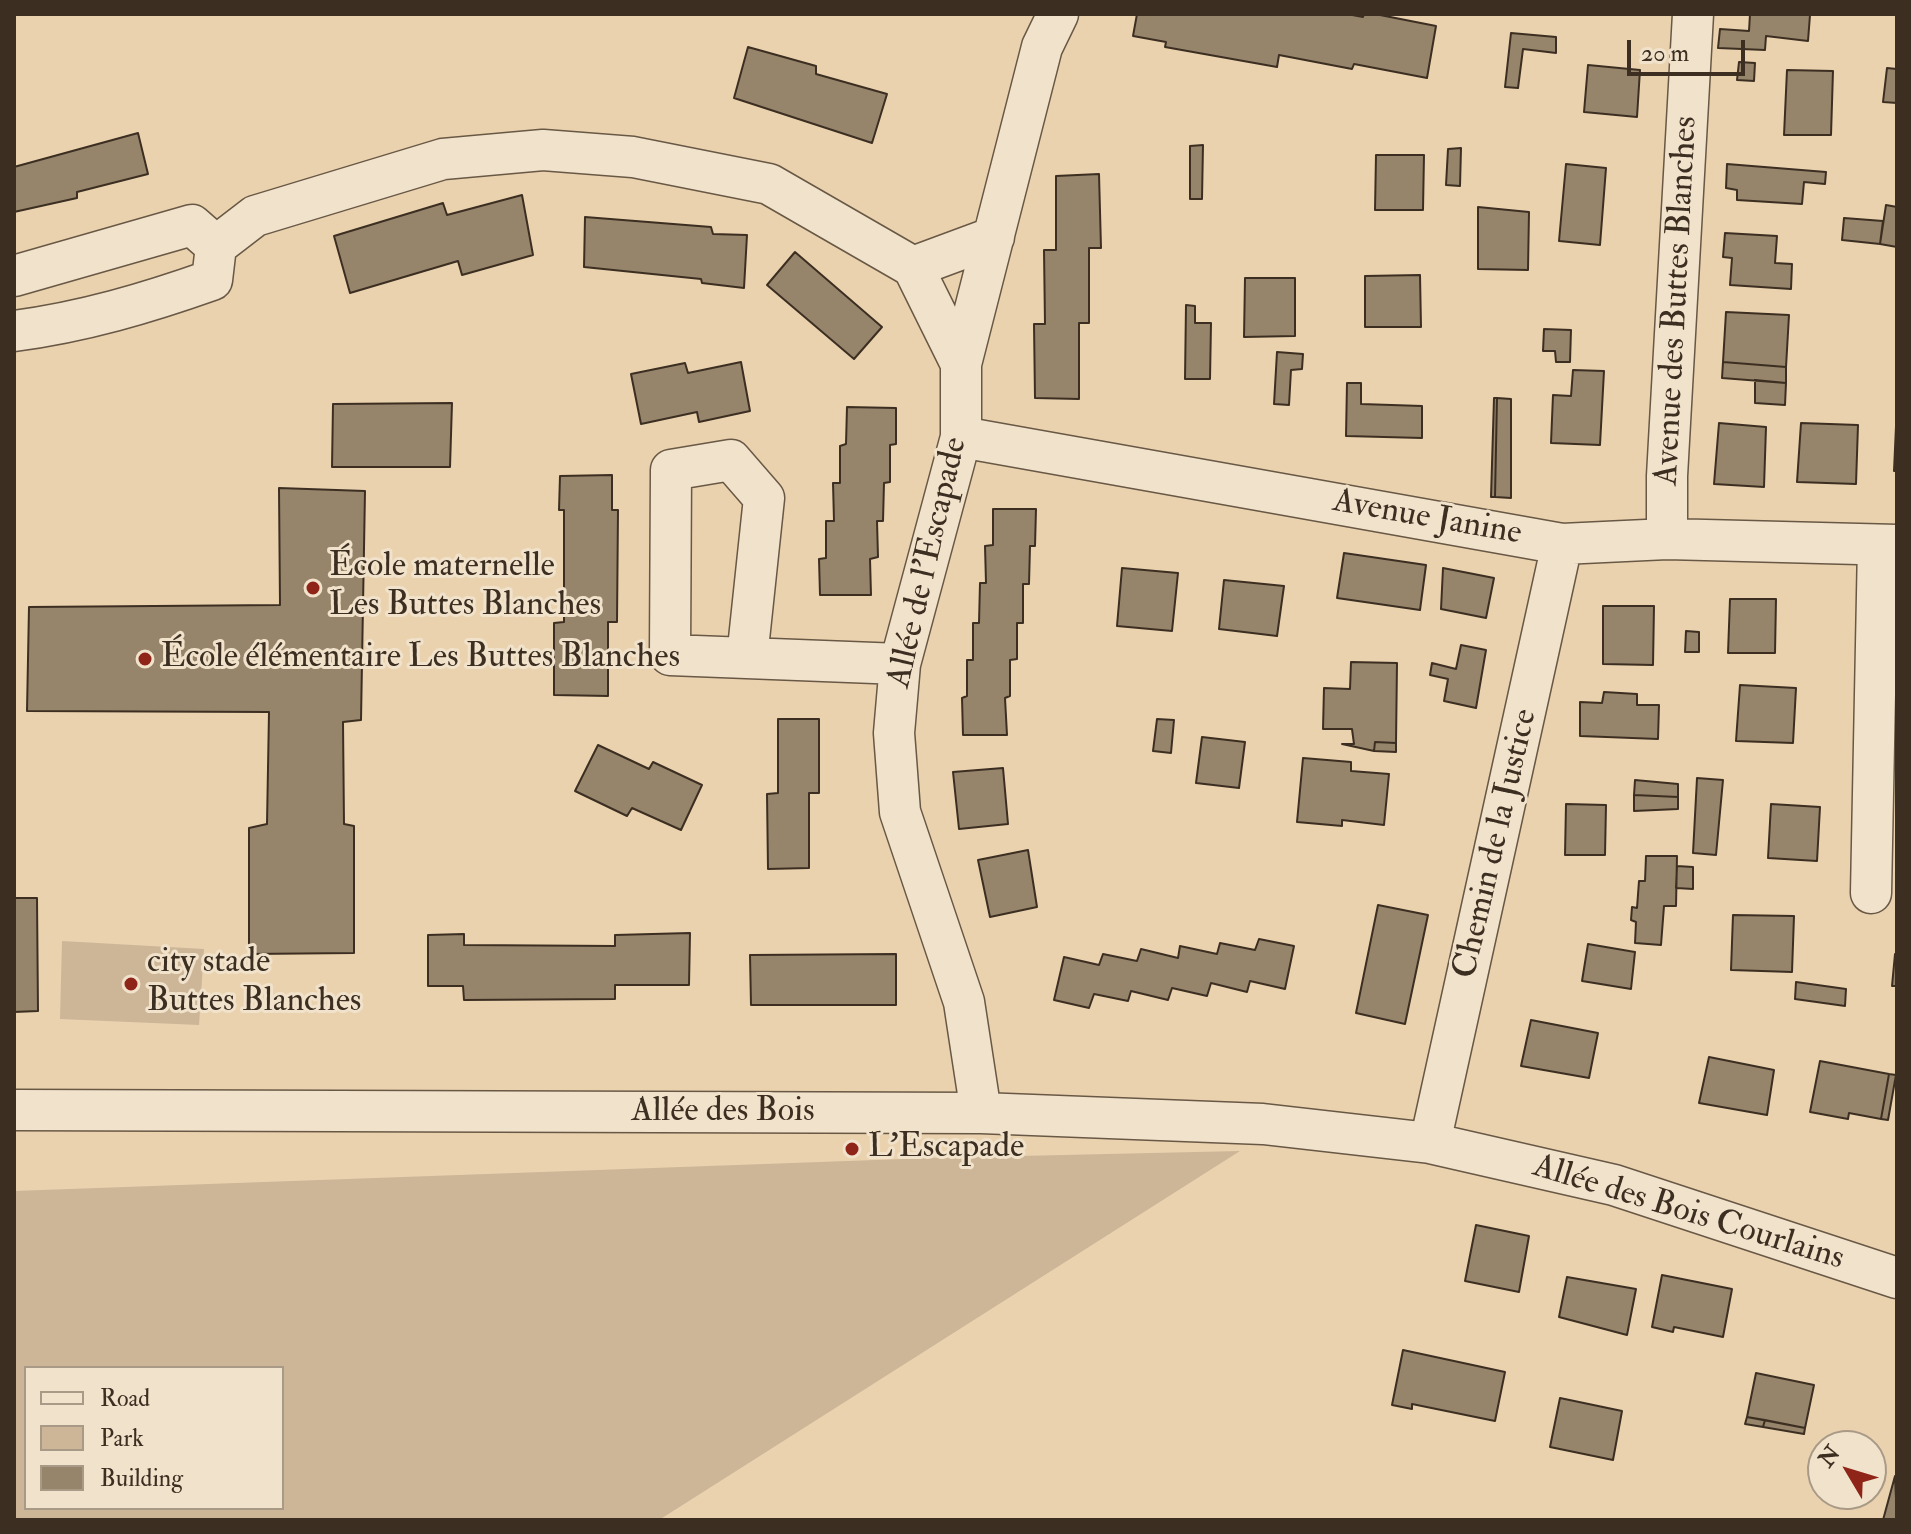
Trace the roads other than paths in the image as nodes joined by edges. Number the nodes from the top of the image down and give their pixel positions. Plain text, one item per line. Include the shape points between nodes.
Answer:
1 (1058, 14) edge
2 (1693, 14) edge
3 (994, 237) junction
4 (216, 246) junction
5 (913, 267) junction
6 (14, 276) edge
7 (14, 331) edge
8 (961, 364) junction
9 (961, 437) junction
10 (1667, 539) junction
11 (1562, 544) junction
12 (1887, 545) edge
13 (747, 658) junction
14 (900, 664) junction
15 (1871, 893) dead end
16 (14, 1110) edge
17 (981, 1113) junction
18 (1430, 1143) junction
19 (1897, 1278) edge

1 - 3 street, Allée de l'Escapade via 1042,47
2 - 10 street, Avenue des Buttes Blanches
3 - 5 street
3 - 8 street, Allée de l'Escapade
4 - 5 street via 255,216 443,159 543,150 633,157 769,184
4 - 6 street via 192,225
4 - 7 street via 212,280 154,302
5 - 8 street
8 - 9 street, Allée de l'Escapade
9 - 11 street, Avenue Janine
9 - 14 street, Allée de l'Escapade
10 - 11 street, Avenue Janine
10 - 12 street, Avenue Janine
11 - 18 street, Chemin de la Justice
12 - 15 street
13 - 13 street via 670,655 671,470 731,460 764,498
13 - 14 street
14 - 17 street, Allée de l'Escapade via 894,733 900,812 964,1002
16 - 17 street, Allée des Bois
17 - 18 street, Allée des Bois via 1263,1124
18 - 19 street, Allée des Bois Courlains via 1614,1185

